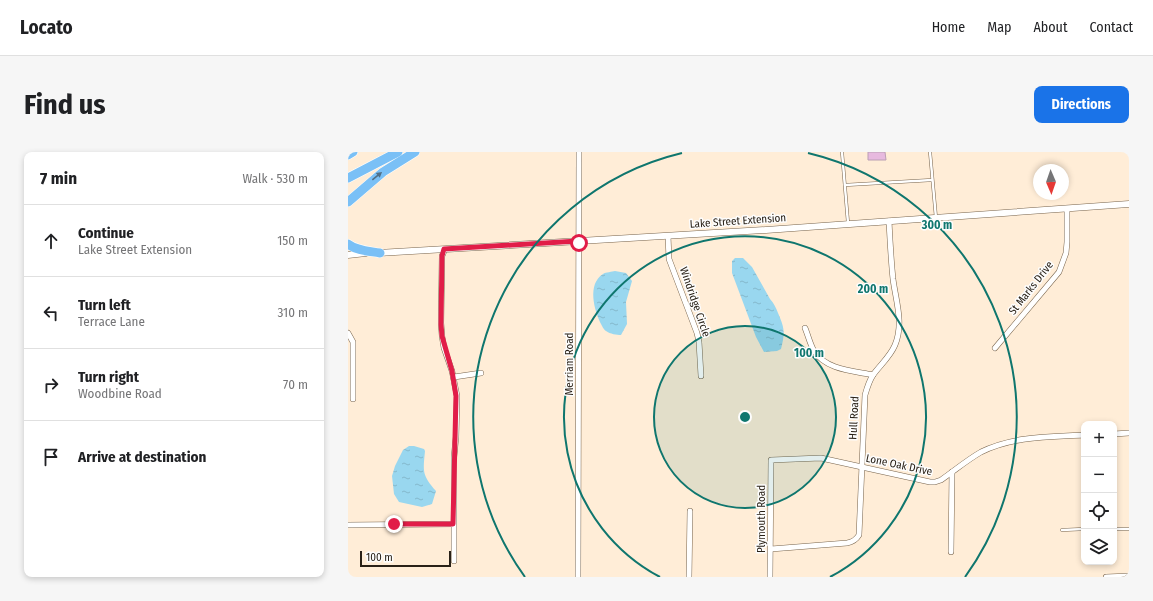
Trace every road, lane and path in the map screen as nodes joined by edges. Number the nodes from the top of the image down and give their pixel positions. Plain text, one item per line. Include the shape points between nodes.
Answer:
1 (353, 152) edge
2 (398, 152) edge
3 (414, 152) edge
4 (579, 152) edge
5 (842, 152) edge
6 (930, 152) edge
7 (348, 155) edge
8 (348, 178) edge
9 (932, 180) junction
10 (845, 185) junction
11 (348, 202) edge
12 (1129, 204) edge
13 (1067, 209) junction
14 (936, 218) junction
15 (889, 221) junction
16 (848, 224) junction
17 (668, 236) junction
18 (578, 241) junction
19 (348, 244) edge
20 (444, 249) junction
21 (380, 253) junction
22 (348, 255) edge
23 (805, 328) dead end
24 (348, 333) edge
25 (994, 348) dead end
26 (481, 374) dead end
27 (873, 375) junction
28 (701, 376) dead end
29 (454, 377) junction
30 (353, 399) dead end
31 (1129, 433) edge
32 (1117, 434) edge
33 (1081, 435) edge
34 (771, 460) joint
35 (862, 467) junction
36 (952, 472) junction
37 (690, 511) dead end
38 (453, 524) junction
39 (348, 525) edge
40 (1081, 529) edge
41 (1117, 529) edge
42 (1129, 529) edge
43 (1062, 530) dead end
44 (771, 549) junction
45 (951, 552) dead end
46 (454, 561) dead end
47 (1129, 576) edge
48 (578, 577) edge
49 (689, 577) edge
50 (770, 577) edge
51 (1106, 577) edge

1 - 7 highway
2 - 8 highway
11 -> 3 highway via 383,172
4 - 18 street, Merriam Road
5 - 10 lane
6 - 9 lane
9 - 10 lane
9 - 14 lane
10 - 16 lane
12 - 13 street, Lake Street Extension
13 - 14 street, Lake Street Extension
13 - 25 street, St Marks Drive via 1066,253 1059,272
14 - 15 street, Lake Street Extension
15 - 16 street, Lake Street Extension
15 - 27 street, Hull Road via 893,280 900,321 895,346
16 - 17 street, Lake Street Extension
17 - 18 street, Lake Street Extension
17 - 28 street, Windridge Circle via 669,259 697,333
18 - 20 street, Lake Street Extension
18 - 48 street, Merriam Road
19 - 21 highway via 353,248
20 - 21 street, Lake Street Extension
20 - 29 street via 441,324 444,348
21 - 22 street, Lake Street Extension
23 - 27 street via 814,350 828,364
24 - 30 street via 353,342
26 - 29 street
27 - 35 street, Hull Road via 865,394
29 - 38 street via 456,450
31 - 32 street
33 - 36 street, Lone Oak Drive via 1039,437 994,446
34 - 35 street, Lone Oak Drive via 821,458
34 - 44 street, Plymouth Road
35 - 36 street, Lone Oak Drive via 930,482 941,480
35 - 44 street, Hull Road via 860,530 856,539 847,543
36 - 45 street
37 - 49 street
38 - 39 street
38 - 46 street
40 - 43 lane
41 - 42 lane
44 - 50 street, Plymouth Road
47 - 51 street

